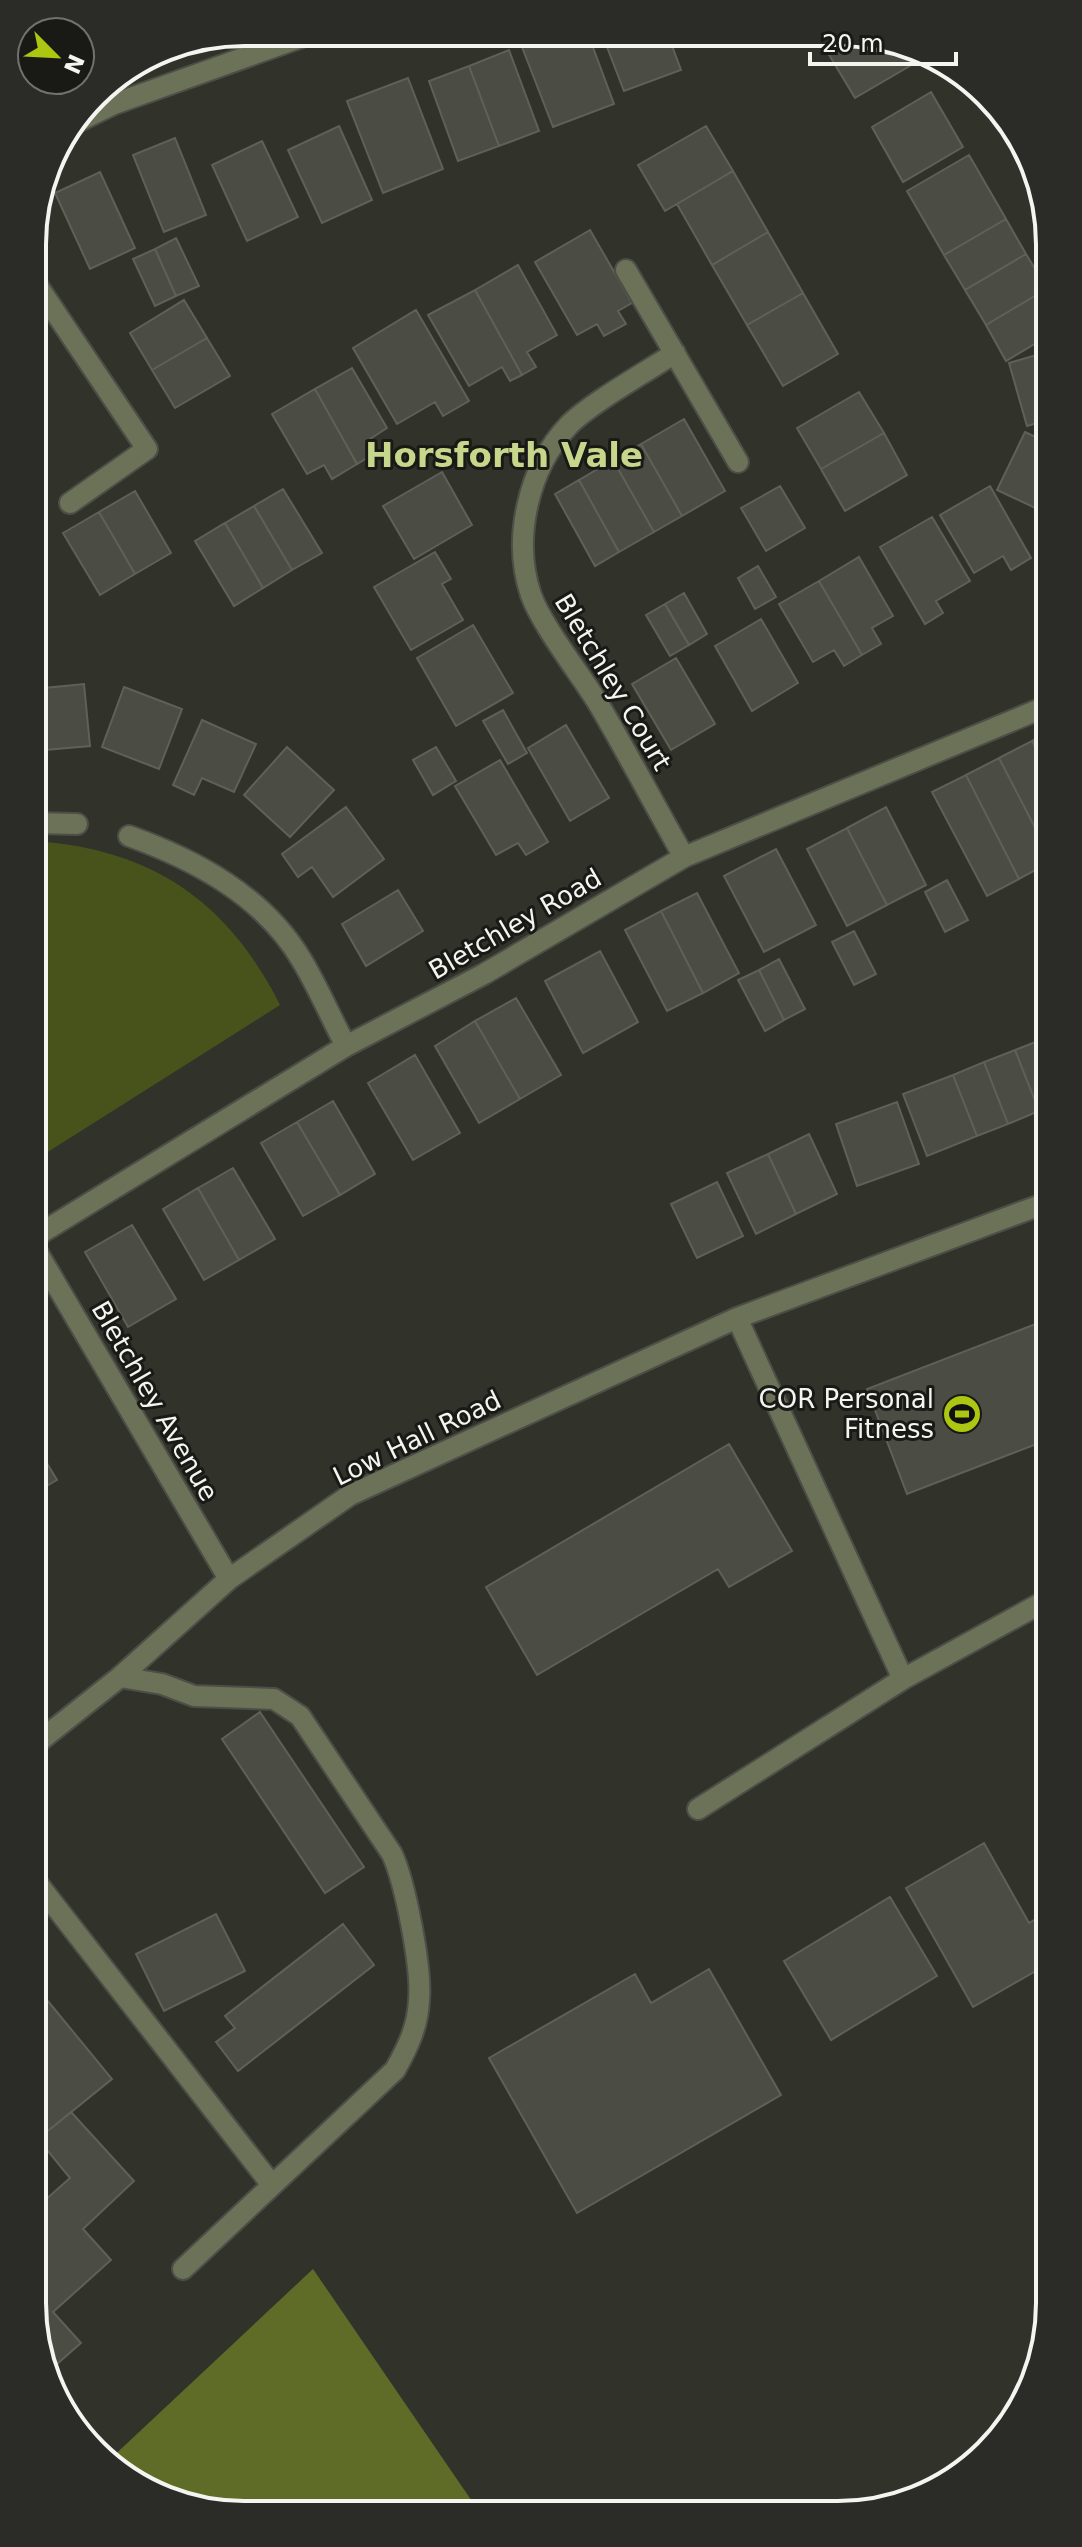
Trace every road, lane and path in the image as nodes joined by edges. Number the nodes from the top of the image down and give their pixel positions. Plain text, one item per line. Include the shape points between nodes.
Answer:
1 (277, 46) edge
2 (95, 113) edge
3 (626, 270) dead end
4 (46, 298) edge
5 (675, 353) junction
6 (738, 462) dead end
7 (70, 503) dead end
8 (1036, 711) edge
9 (46, 823) edge
10 (77, 824) dead end
11 (129, 836) dead end
12 (684, 857) junction
13 (346, 1046) junction
14 (1036, 1207) edge
15 (46, 1230) edge
16 (46, 1267) edge
17 (737, 1318) junction
18 (229, 1579) junction
19 (1036, 1606) edge
20 (120, 1677) junction
21 (903, 1679) junction
22 (46, 1736) edge
23 (698, 1809) dead end
24 (46, 1894) edge
25 (272, 2185) junction
26 (183, 2269) dead end

1 - 2 street
3 - 5 street
4 - 7 street via 147,449
5 - 6 street
5 - 12 street, Bletchley Court via 570,424 548,454 532,487 523,561 531,597
8 - 12 street, Bletchley Road
9 - 10 street
11 - 13 street via 207,870 274,924 300,957
12 - 13 street, Bletchley Road via 484,974
13 - 15 street, Bletchley Road
14 - 17 street, Low Hall Road
16 - 18 street, Bletchley Avenue
17 - 18 street, Low Hall Road via 350,1495
17 - 21 street
18 - 20 street, Low Hall Road
19 - 21 street
20 - 22 street, Low Hall Road
20 - 25 street via 194,1696 274,1699 300,1716 403,1878 420,1998 412,2040 395,2070
21 - 23 street
24 - 25 street
25 - 26 street

